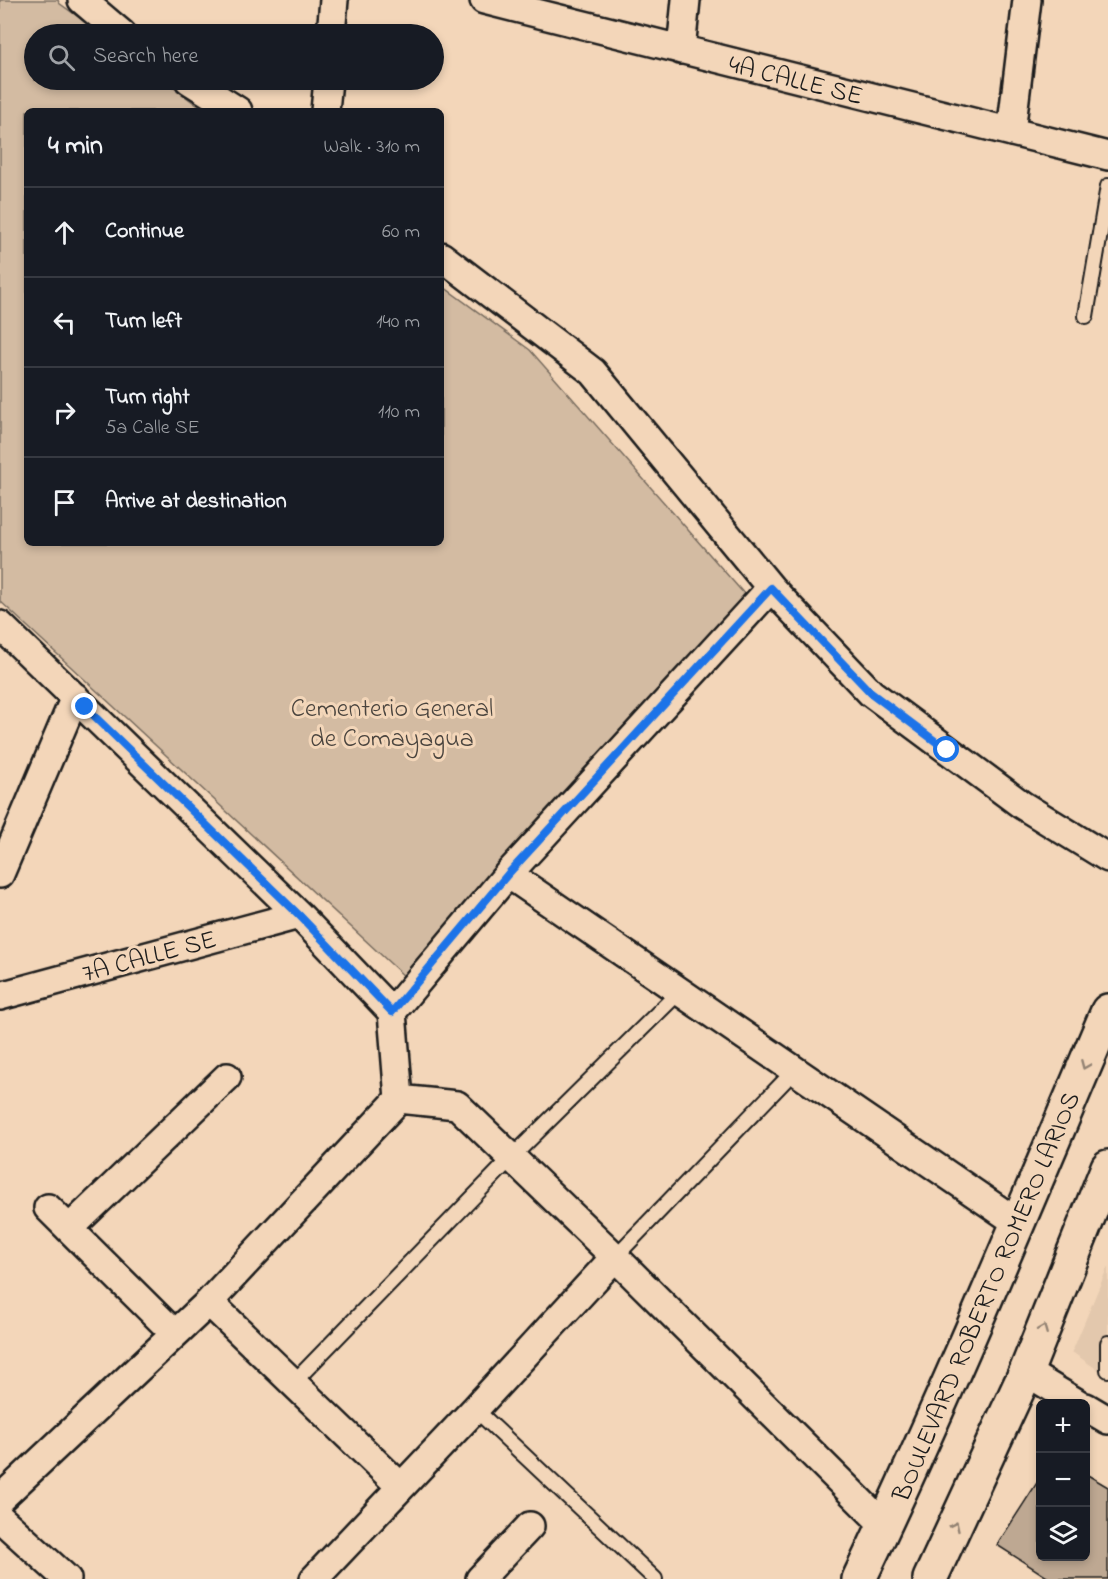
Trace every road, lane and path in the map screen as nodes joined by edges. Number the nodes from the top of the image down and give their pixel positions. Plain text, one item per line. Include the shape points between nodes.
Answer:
1 (82, 0) edge
2 (334, 0) edge
3 (484, 0) edge
4 (686, 0) edge
5 (1027, 0) edge
6 (110, 24) edge
7 (332, 24) edge
8 (681, 50) junction
9 (205, 90) edge
10 (327, 90) edge
11 (233, 108) edge
12 (325, 108) edge
13 (1011, 132) junction
14 (1108, 156) edge
15 (1108, 186) edge
16 (444, 258) edge
17 (1086, 316) dead end
18 (771, 588) junction
19 (0, 625) edge
20 (75, 697) junction
21 (1108, 858) edge
22 (0, 874) edge
23 (508, 874) junction
24 (299, 915) junction
25 (680, 991) junction
26 (0, 996) edge
27 (1108, 1011) edge
28 (392, 1012) junction
29 (795, 1070) junction
30 (227, 1077) dead end
31 (399, 1099) junction
32 (512, 1157) junction
33 (1108, 1167) edge
34 (48, 1208) dead end
35 (1018, 1223) junction
36 (69, 1229) junction
37 (615, 1257) junction
38 (209, 1302) junction
39 (175, 1334) junction
40 (1108, 1343) edge
41 (1108, 1370) edge
42 (1026, 1372) junction
43 (293, 1383) junction
44 (1071, 1399) edge
45 (475, 1409) junction
46 (1090, 1409) edge
47 (1108, 1420) edge
48 (401, 1487) junction
49 (0, 1499) edge
50 (0, 1518) edge
51 (530, 1526) dead end
52 (885, 1526) junction
53 (652, 1578) edge
54 (67, 1579) edge
55 (314, 1579) edge
56 (480, 1579) edge
57 (859, 1579) edge
58 (930, 1579) edge

1 - 6 street
2 - 7 street
3 - 8 street, 4A CALLE SE
4 - 8 street
5 - 13 street
8 - 13 street, 4A CALLE SE
9 - 11 street
10 - 12 street
13 - 14 street, 4A CALLE SE
15 - 17 lane
16 - 18 street via 593,372
18 - 21 street via 871,693 1022,805
18 - 23 street
19 - 20 street
20 - 22 street
20 - 24 street
23 - 25 street
23 - 28 street
24 - 26 street, 7A CALLE SE
24 - 28 street
25 - 29 street
25 - 32 lane
27 -> 35 main road, BOULEVARD ROBERTO ROMERO LARIOS
28 - 31 street
29 - 35 street
29 - 37 lane
30 - 36 street
31 - 32 street via 456,1105
31 - 38 street
32 - 37 street
32 - 43 lane
42 -> 33 main road
34 - 36 street
35 - 52 main road, BOULEVARD ROBERTO ROMERO LARIOS
36 - 39 street
37 - 45 street
37 - 52 street
38 - 39 street
38 - 43 street
39 - 49 street
40 - 41 lane
42 - 44 street
58 -> 42 main road
43 - 48 street
45 - 48 street
45 - 53 lane
46 - 47 street
48 - 55 street
50 - 54 street
51 - 56 street
52 - 57 main road, BOULEVARD ROBERTO ROMERO LARIOS

